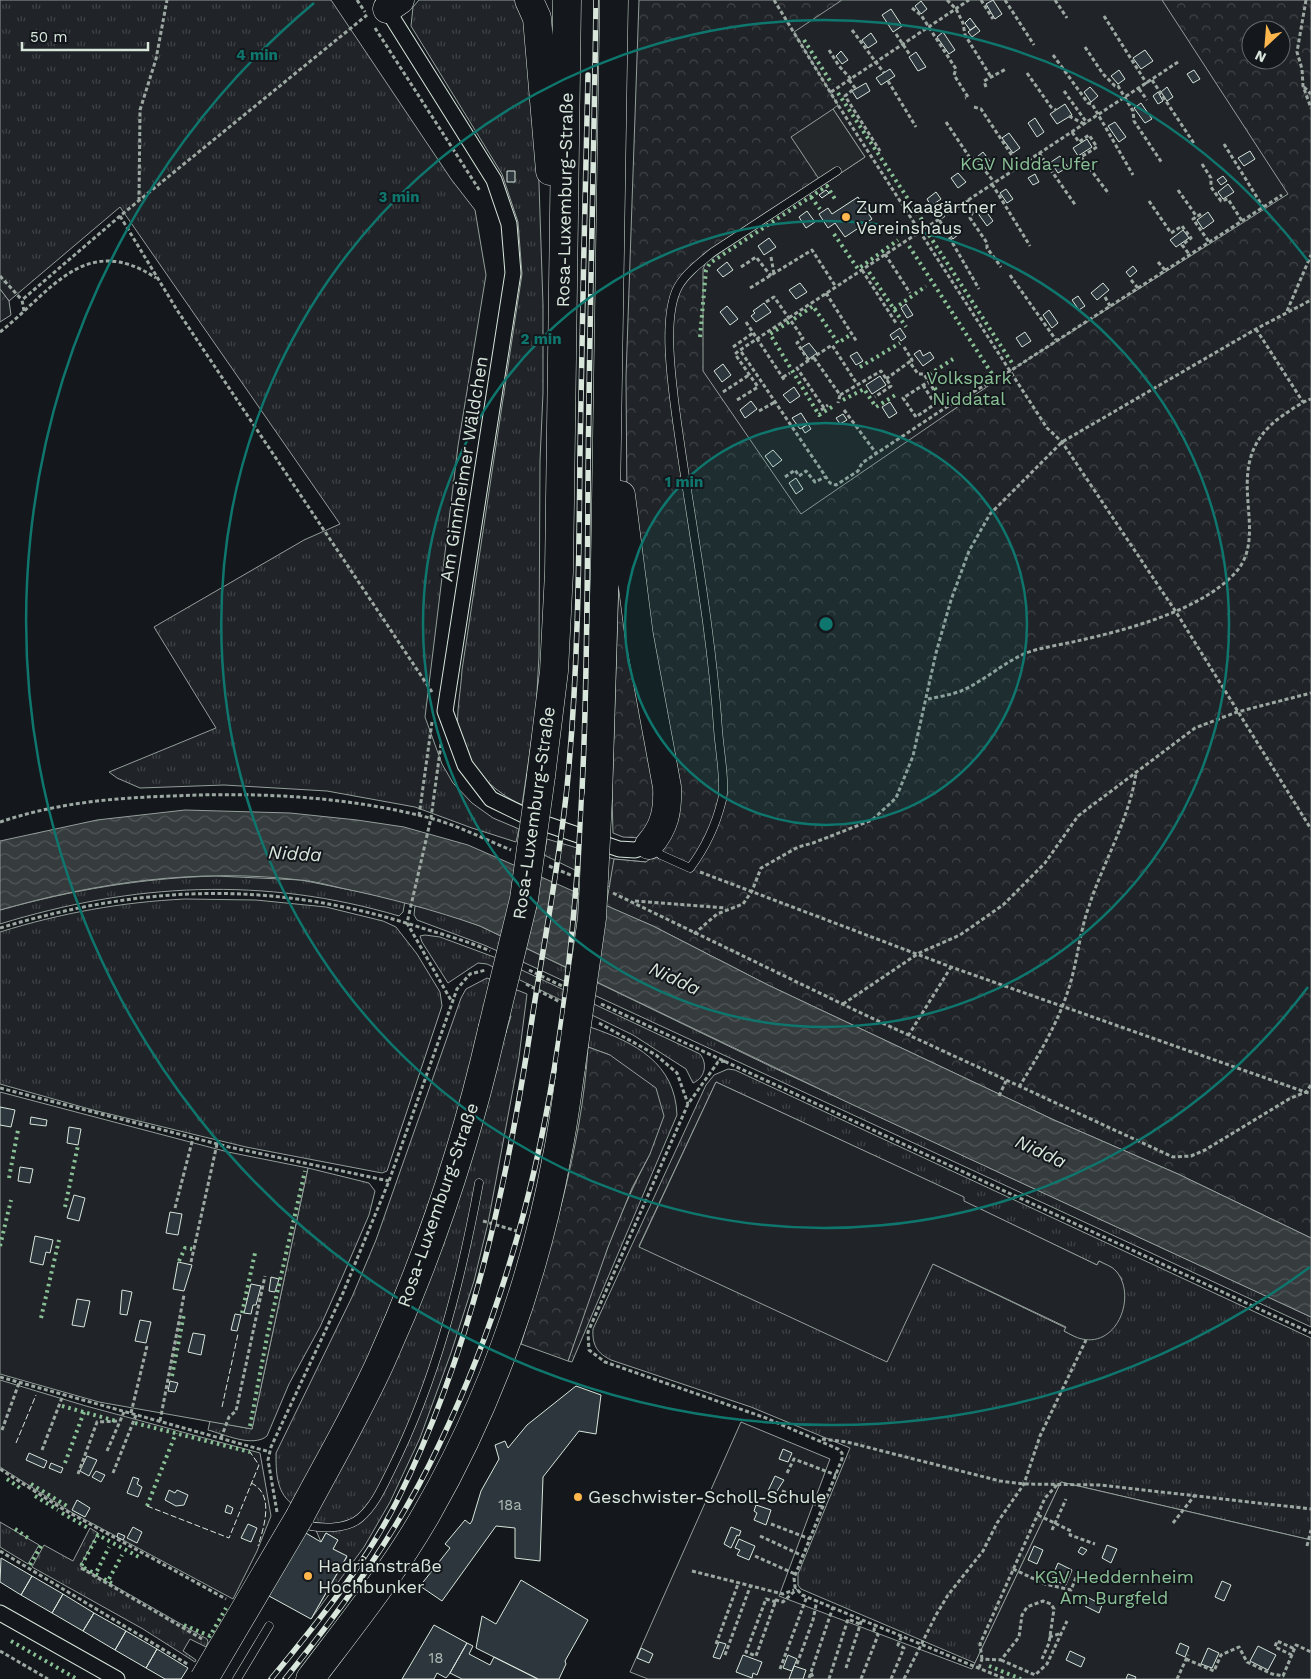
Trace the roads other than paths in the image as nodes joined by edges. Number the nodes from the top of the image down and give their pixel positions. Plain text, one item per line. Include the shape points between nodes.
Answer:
1 (529, 0) edge
2 (568, 0) edge
3 (614, 0) edge
4 (620, 0) edge
5 (384, 6) edge
6 (613, 38) junction
7 (837, 172) dead end
8 (563, 287) junction
9 (608, 375) junction
10 (649, 845) junction
11 (479, 1183) dead end
12 (289, 1517) junction
13 (0, 1613) edge
14 (269, 1626) dead end
15 (198, 1673) edge
16 (117, 1679) edge
17 (237, 1679) edge
18 (310, 1679) edge

1 - 8 highway via 537,18 540,42
2 - 8 highway, Rosa-Luxemburg-Straße
3 - 6 highway
4 - 6 highway
5 - 10 street, Am Ginnheimer Wäldchen via 494,180 509,224 513,273 439,715 465,765 491,799 534,820 619,849 635,850
6 - 9 highway
7 - 10 lane via 700,262 678,287 671,312 672,386 714,670 722,798 712,830 690,868 661,855
8 - 12 highway, Rosa-Luxemburg-Straße, bridge via 559,572 554,671 524,899 475,1104 413,1284 380,1362
9 - 10 highway via 638,626 667,787 665,820
9 - 18 highway, bridge via 603,662 592,918 557,1157 537,1244 510,1332 458,1453 427,1513
11 - 12 lane via 464,1264 439,1348 407,1438 376,1499 360,1518 343,1526 315,1528
12 - 15 highway, Rosa-Luxemburg-Straße, bridge
13 - 16 street
14 - 17 lane

